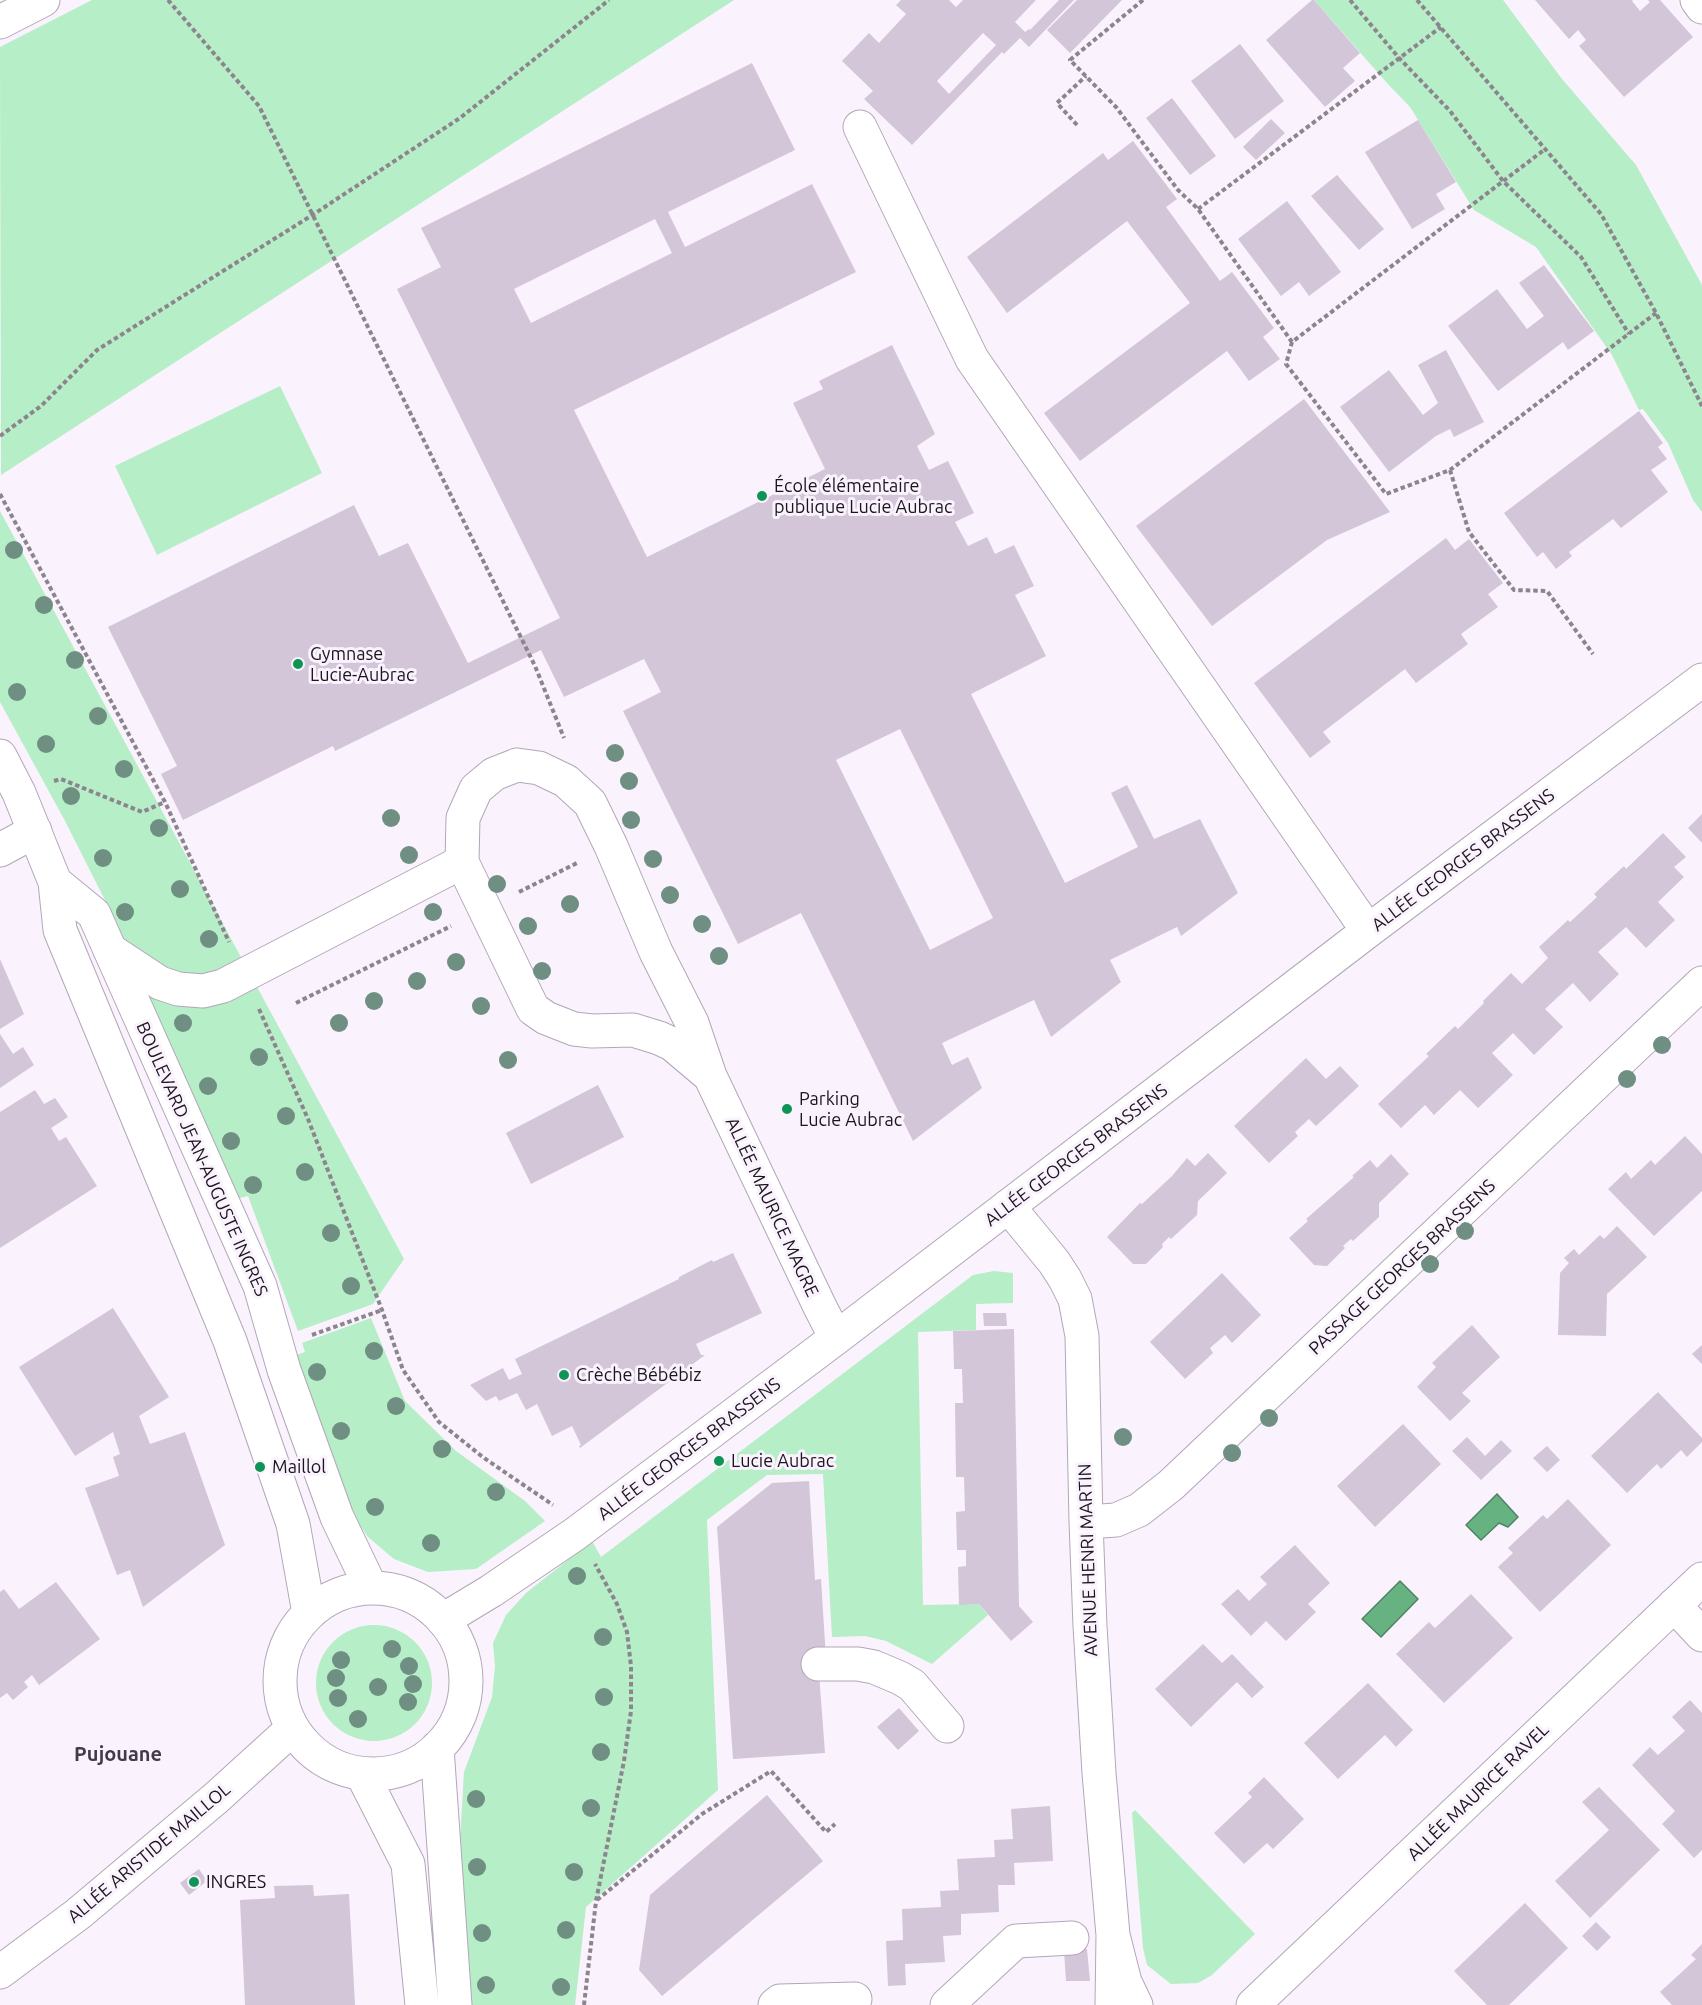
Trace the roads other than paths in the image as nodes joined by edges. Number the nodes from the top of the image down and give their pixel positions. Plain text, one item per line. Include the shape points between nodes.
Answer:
1 (43, 0) edge
2 (1697, 0) edge
3 (1702, 7) edge
4 (0, 22) edge
5 (860, 127) dead end
6 (1702, 680) edge
7 (0, 756) edge
8 (35, 831) junction
9 (0, 850) edge
10 (462, 862) junction
11 (55, 882) junction
12 (1368, 932) junction
13 (110, 950) junction
14 (1702, 983) edge
15 (710, 1076) junction
16 (1008, 1206) junction
17 (836, 1338) junction
18 (1086, 1522) junction
19 (1702, 1579) edge
20 (371, 1588) junction
21 (1674, 1605) junction
22 (309, 1613) junction
23 (443, 1620) junction
24 (1702, 1635) edge
25 (818, 1664) dead end
26 (947, 1726) dead end
27 (292, 1729) junction
28 (437, 1748) junction
29 (362, 1774) junction
30 (1113, 1935) junction
31 (1072, 1938) dead end
32 (0, 1972) edge
33 (855, 1998) dead end
34 (422, 2005) edge
35 (455, 2005) edge
36 (775, 2005) edge
37 (947, 2005) edge
38 (1112, 2005) edge
39 (1136, 2005) edge
40 (1253, 2005) edge

1 - 4 street
2 - 3 street
5 - 12 street via 972,358
6 - 12 street, ALLÉE GEORGES BRASSENS
7 - 8 street, BOULEVARD JEAN-AUGUSTE INGRES
8 - 9 street
8 - 11 street, BOULEVARD JEAN-AUGUSTE INGRES
10 - 13 street via 223,986 203,991 178,989 160,983
10 - 15 street via 533,1008 574,1029 633,1030 659,1038
10 - 15 street, ALLÉE MAURICE MAGRE via 464,818 476,789 495,774 517,765 539,768 566,781 590,803 692,1023
11 - 13 street, BOULEVARD JEAN-AUGUSTE INGRES via 94,914
11 - 22 street, BOULEVARD JEAN-AUGUSTE INGRES via 60,930 230,1341 292,1524
12 - 16 street, ALLÉE GEORGES BRASSENS
13 - 20 street, BOULEVARD JEAN-AUGUSTE INGRES via 260,1286 284,1370 337,1517
14 - 18 street, PASSAGE GEORGES BRASSENS via 1172,1485 1139,1510 1116,1520
15 - 17 street, ALLÉE MAURICE MAGRE
16 - 17 street, ALLÉE GEORGES BRASSENS
16 - 18 street, AVENUE HENRI MARTIN via 1054,1262 1075,1299 1082,1336
17 - 23 street, ALLÉE GEORGES BRASSENS via 575,1534
18 - 30 street, AVENUE HENRI MARTIN via 1098,1762
19 - 21 street, ALLÉE MAURICE RAVEL
20 - 22 street via 337,1594
20 - 23 street via 398,1591 423,1602
21 - 24 street
21 - 40 street, ALLÉE MAURICE RAVEL
22 - 27 street via 290,1638 280,1668 281,1700
23 - 28 street via 459,1644 466,1671 464,1699 455,1726
25 - 26 street via 858,1664 900,1678 912,1685
27 - 29 street via 310,1751 334,1767
27 - 32 street, ALLÉE ARISTIDE MAILLOL via 78,1914
28 - 29 street via 415,1765 389,1773
28 - 35 street
29 - 34 street via 408,1864
30 - 38 street, AVENUE HENRI MARTIN
30 - 39 street, AVENUE HENRI MARTIN via 1125,1982
31 - 37 street via 1016,1941
33 - 36 street via 780,2001

